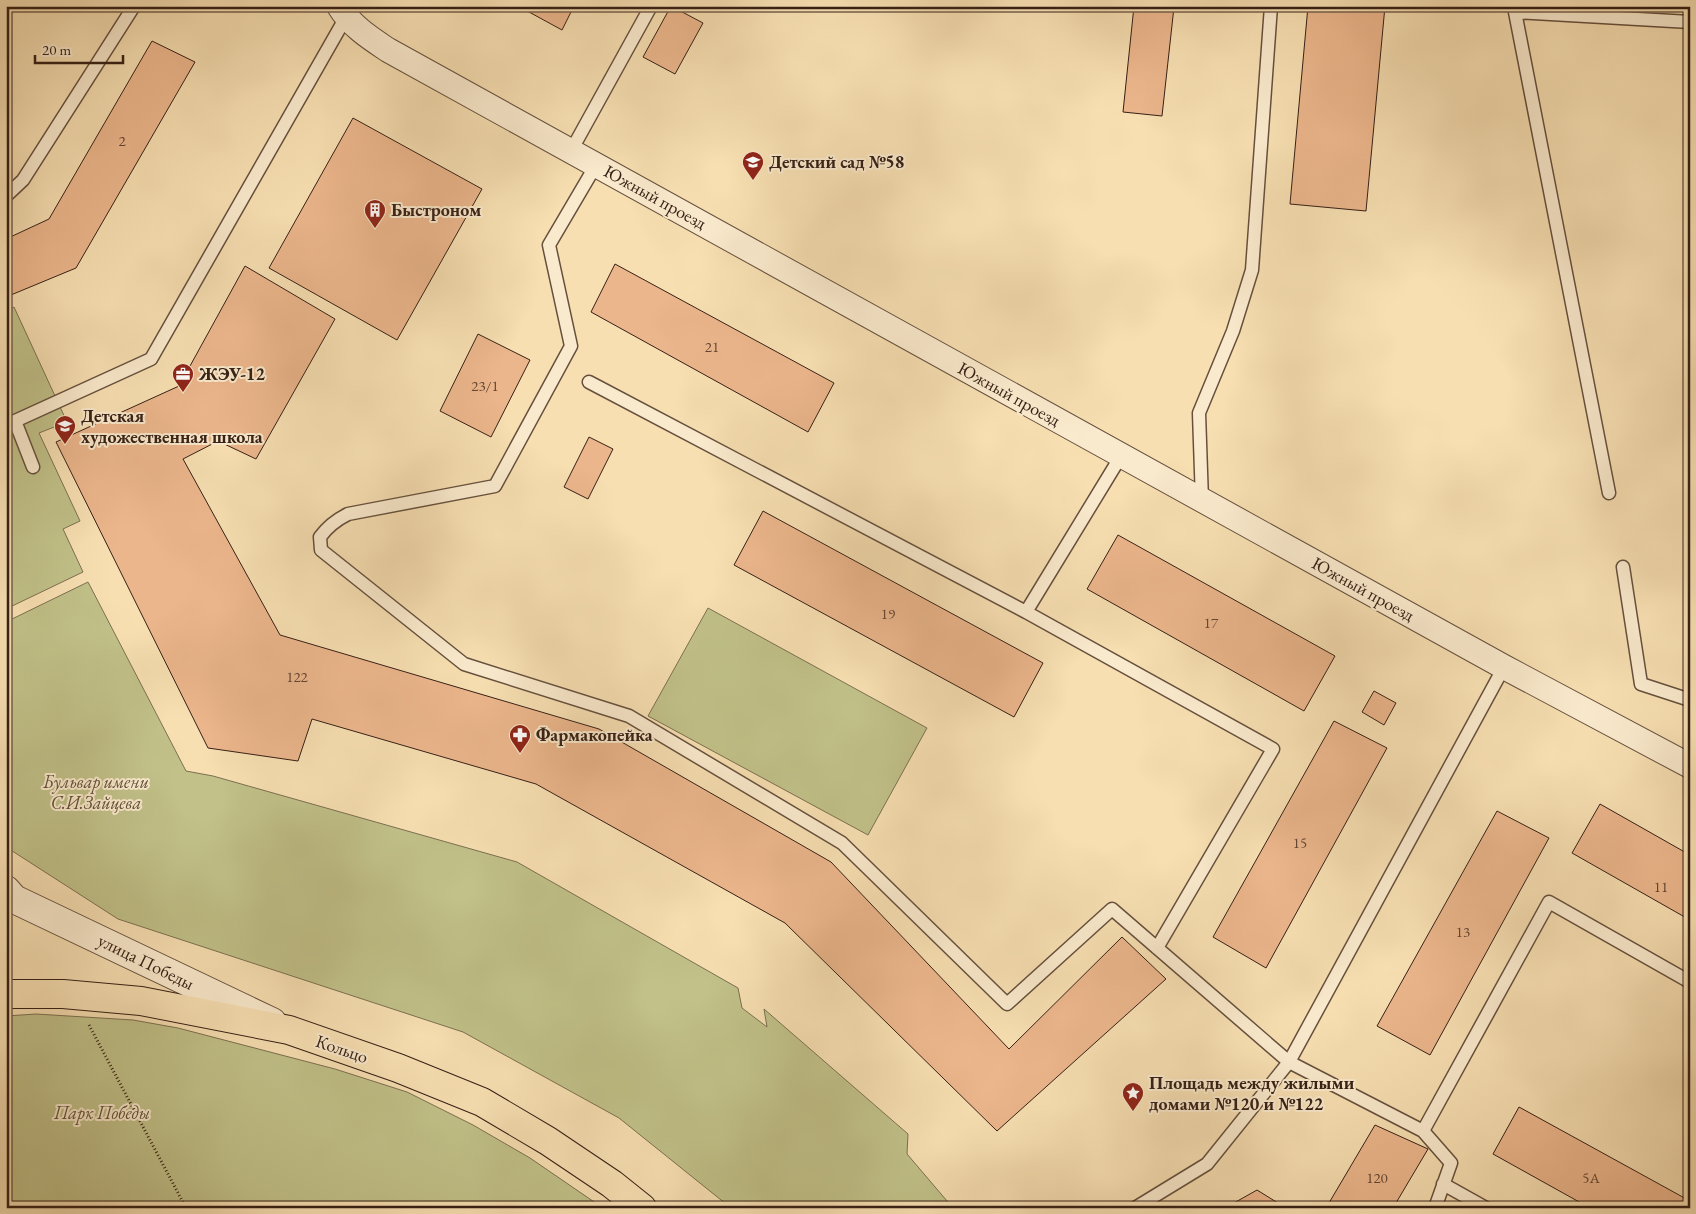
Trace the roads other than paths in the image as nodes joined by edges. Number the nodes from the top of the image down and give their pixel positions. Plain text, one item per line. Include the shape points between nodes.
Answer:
1 (134, 6) edge
2 (651, 6) edge
3 (1271, 6) edge
4 (1515, 9) edge
5 (342, 12) edge
6 (1690, 22) edge
7 (571, 151) junction
8 (596, 165) junction
9 (6, 196) edge
10 (589, 382) dead end
11 (1121, 456) junction
12 (33, 467) dead end
13 (1609, 493) dead end
14 (1202, 501) junction
15 (1622, 567) dead end
16 (1026, 612) junction
17 (1504, 667) junction
18 (1690, 700) edge
19 (1690, 766) edge
20 (6, 890) edge
21 (1157, 948) junction
22 (1690, 982) edge
23 (6, 994) edge
24 (289, 1030) junction
25 (1289, 1062) junction
26 (1423, 1131) junction
27 (1443, 1184) junction
28 (642, 1208) edge
29 (1135, 1208) edge
30 (1435, 1208) edge
31 (1486, 1208) edge

1 - 9 lane via 23,180
2 - 7 lane
3 - 14 lane via 1252,270 1233,331 1199,413
4 - 6 lane
4 - 13 lane
5 - 7 street, Южный проезд via 388,50
5 - 12 lane via 151,359 15,421
7 - 8 street, Южный проезд
8 - 11 street, Южный проезд
8 - 21 lane via 549,245 571,346 495,486 348,514 324,530 320,537 322,550 464,664 629,716 842,843 1007,1004 1112,908
10 - 16 lane
11 - 14 street, Южный проезд
11 - 16 lane
14 - 17 street, Южный проезд
15 - 18 lane via 1641,684
16 - 21 lane via 1273,749
17 - 19 street, Южный проезд
17 - 25 lane
20 - 24 street, улица Победы via 14,899
21 - 25 lane
22 - 26 lane via 1548,902
23 - 24 main road, Кольцо via 63,994 141,1001
24 - 28 main road, Кольцо via 482,1102 548,1141
25 - 26 lane
25 - 29 lane via 1206,1164
26 - 27 lane via 1451,1163
27 - 30 lane
27 - 31 lane

